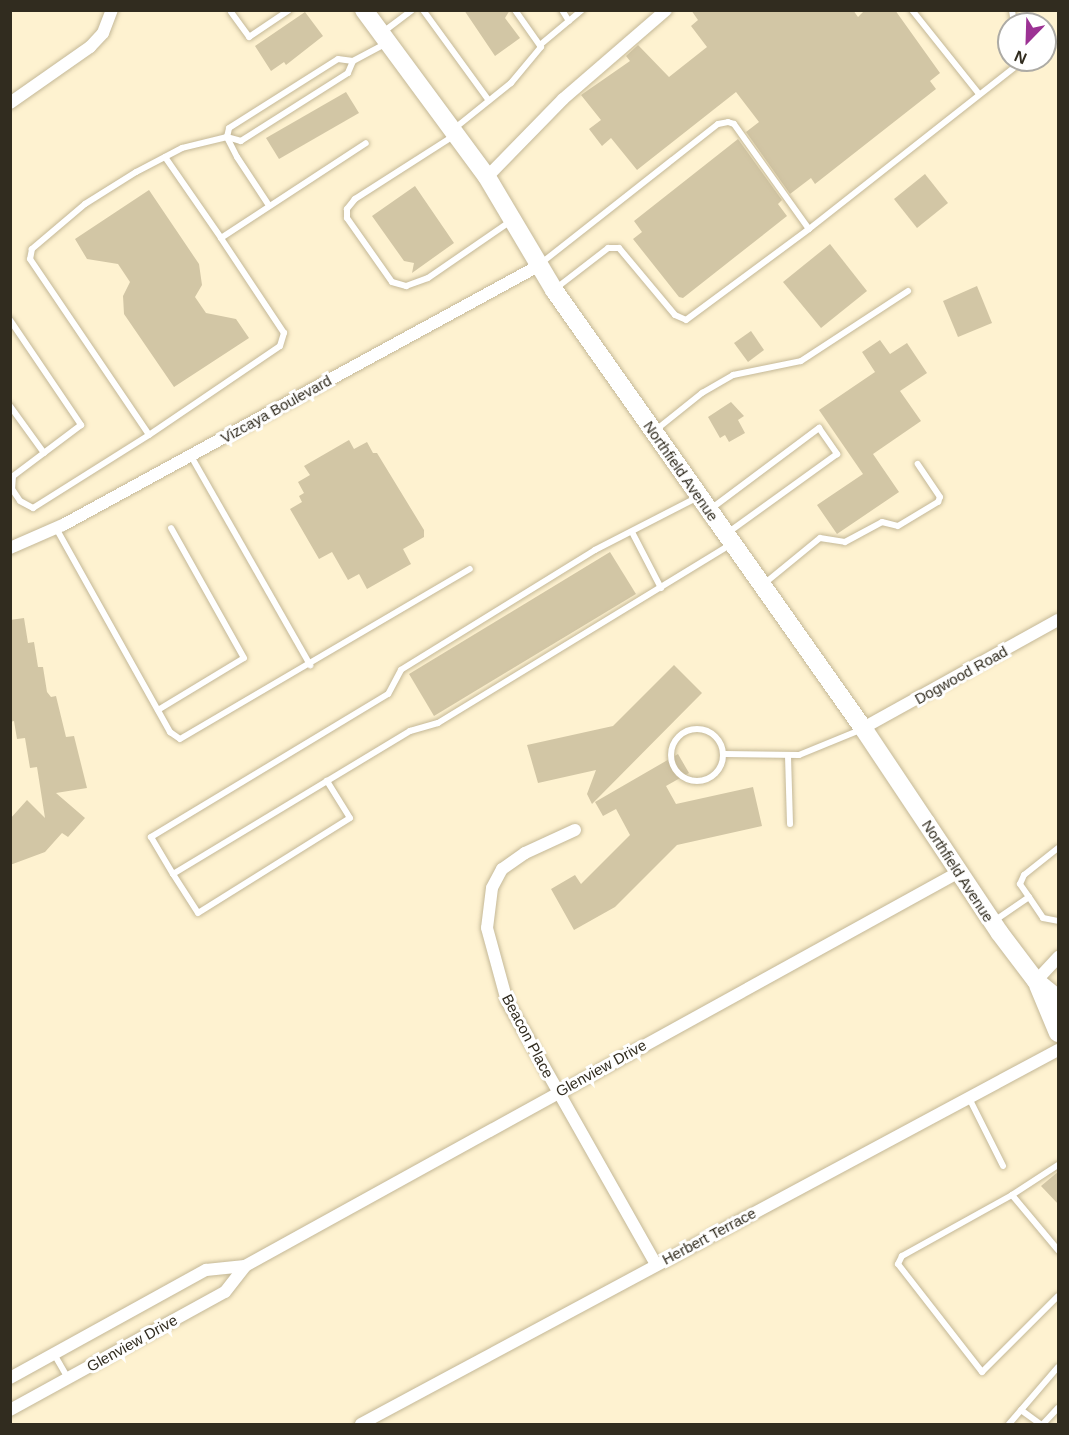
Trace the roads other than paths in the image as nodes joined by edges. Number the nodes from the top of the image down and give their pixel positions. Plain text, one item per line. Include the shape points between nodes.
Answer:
1 (112, 10) edge
2 (289, 10) edge
3 (364, 10) edge
4 (412, 10) edge
5 (423, 10) edge
6 (515, 10) edge
7 (562, 10) edge
8 (582, 10) edge
9 (666, 10) edge
10 (912, 10) edge
11 (231, 12) edge
12 (570, 21) junction
13 (384, 38) junction
14 (540, 45) junction
15 (353, 61) junction
16 (1008, 72) edge
17 (979, 94) junction
18 (489, 101) junction
19 (10, 103) edge
20 (454, 132) junction
21 (227, 137) junction
22 (366, 143) dead end
23 (165, 157) junction
24 (487, 177) junction
25 (268, 204) junction
26 (512, 220) junction
27 (809, 229) junction
28 (221, 238) junction
29 (540, 265) junction
30 (554, 290) junction
31 (908, 291) dead end
32 (10, 320) edge
33 (10, 406) edge
34 (654, 431) junction
35 (149, 435) junction
36 (44, 453) junction
37 (191, 455) junction
38 (918, 464) dead end
39 (704, 504) junction
40 (56, 528) junction
41 (171, 528) dead end
42 (633, 534) junction
43 (729, 539) junction
44 (10, 548) edge
45 (470, 569) dead end
46 (762, 585) junction
47 (661, 588) junction
48 (1059, 620) edge
49 (310, 665) junction
50 (158, 710) junction
51 (863, 728) junction
52 (724, 754) junction
53 (788, 756) junction
54 (327, 781) junction
55 (790, 824) dead end
56 (575, 830) dead end
57 (1059, 848) edge
58 (959, 872) junction
59 (173, 874) junction
60 (1029, 897) junction
61 (1059, 921) edge
62 (995, 927) junction
63 (1059, 957) edge
64 (1036, 981) junction
65 (1059, 999) edge
66 (1059, 1033) edge
67 (1059, 1050) edge
68 (559, 1091) junction
69 (969, 1098) junction
70 (1059, 1165) edge
71 (1003, 1166) dead end
72 (1012, 1195) junction
73 (1059, 1250) edge
74 (656, 1264) junction
75 (245, 1266) junction
76 (1059, 1296) edge
77 (54, 1354) junction
78 (1059, 1367) edge
79 (10, 1378) edge
80 (68, 1378) junction
81 (1059, 1408) edge
82 (10, 1410) edge
83 (1021, 1410) junction
84 (361, 1425) edge
85 (1009, 1425) edge
86 (1041, 1425) edge

1 - 19 street via 103,33 90,47
2 - 11 lane via 249,37
3 - 13 main road, Northfield Avenue
4 - 13 lane
5 - 18 lane
6 - 14 lane
7 - 12 lane
8 - 12 lane
9 - 24 street via 564,99
10 - 17 lane
12 - 14 lane
13 - 15 lane
13 - 20 main road, Northfield Avenue
14 - 18 lane via 511,83
15 - 21 lane via 338,59 229,128
15 - 21 lane via 348,73 241,141
16 - 17 lane
17 - 27 lane
18 - 20 lane
20 - 24 main road, Northfield Avenue
20 - 26 lane via 355,200 347,209 347,218 392,282 406,286 428,278
21 - 23 lane via 182,148
21 - 25 lane
22 - 25 lane
23 - 28 lane
23 - 35 lane via 85,204 32,249 30,259
24 - 26 main road, Northfield Avenue
25 - 28 lane
26 - 29 main road, Northfield Avenue
27 - 29 lane via 734,124 728,122 718,124
27 - 30 lane via 686,320 675,315 619,248 608,248
28 - 35 lane via 284,333 280,346
29 - 30 main road, Northfield Avenue
29 - 37 street, Vizcaya Boulevard
30 - 34 main road, Northfield Avenue
31 - 34 lane via 801,361 733,375 702,393
32 - 36 lane via 81,425
33 - 36 lane
34 - 39 main road, Northfield Avenue
35 - 36 lane via 33,508 20,501 13,476
37 - 40 street, Vizcaya Boulevard
37 - 49 lane
38 - 46 lane via 940,497 938,502 897,526 882,522 842,543 823,537
39 - 42 lane
39 - 43 main road, Northfield Avenue
39 - 43 lane via 819,428 837,454
40 - 44 street, Vizcaya Boulevard
40 - 50 lane
41 - 50 lane via 244,658
42 - 47 lane
42 - 59 lane via 595,550 401,670 388,694 151,837
43 - 46 main road, Northfield Avenue
43 - 47 lane
45 - 49 lane
46 - 51 main road, Northfield Avenue
47 - 54 lane via 438,723 410,731
48 - 51 street, Dogwood Road
49 - 50 lane via 180,739 170,732
51 - 53 lane
51 - 58 main road, Northfield Avenue
52 - 52 lane via 712,733 695,729 679,735 671,759 679,774 695,782 712,777 723,763
52 - 53 lane
53 - 55 lane
54 - 59 lane
54 - 59 lane via 350,818 198,913
56 - 68 street, Beacon Place via 525,853 502,869 492,888 486,928 507,1001
57 - 60 lane via 1024,875 1020,884
58 - 62 main road, Northfield Avenue
58 - 68 street, Glenview Drive
60 - 61 lane via 1043,918
60 - 62 lane
62 - 64 main road, Northfield Avenue
63 - 64 street
64 - 65 main road
64 - 66 main road
67 - 69 street, Herbert Terrace
68 - 74 street, Beacon Place
68 - 75 street, Glenview Drive
69 - 71 lane
69 - 74 street, Herbert Terrace
70 - 72 lane
72 - 73 lane
72 - 76 lane via 902,1256 898,1264 982,1372
74 - 84 street, Herbert Terrace
75 - 77 street, Glenview Drive via 206,1270
75 - 80 street, Glenview Drive via 225,1292
77 - 79 street, Glenview Drive
77 - 80 lane
78 - 83 lane
80 - 82 street, Glenview Drive
81 - 86 lane
83 - 85 lane
83 - 86 lane

